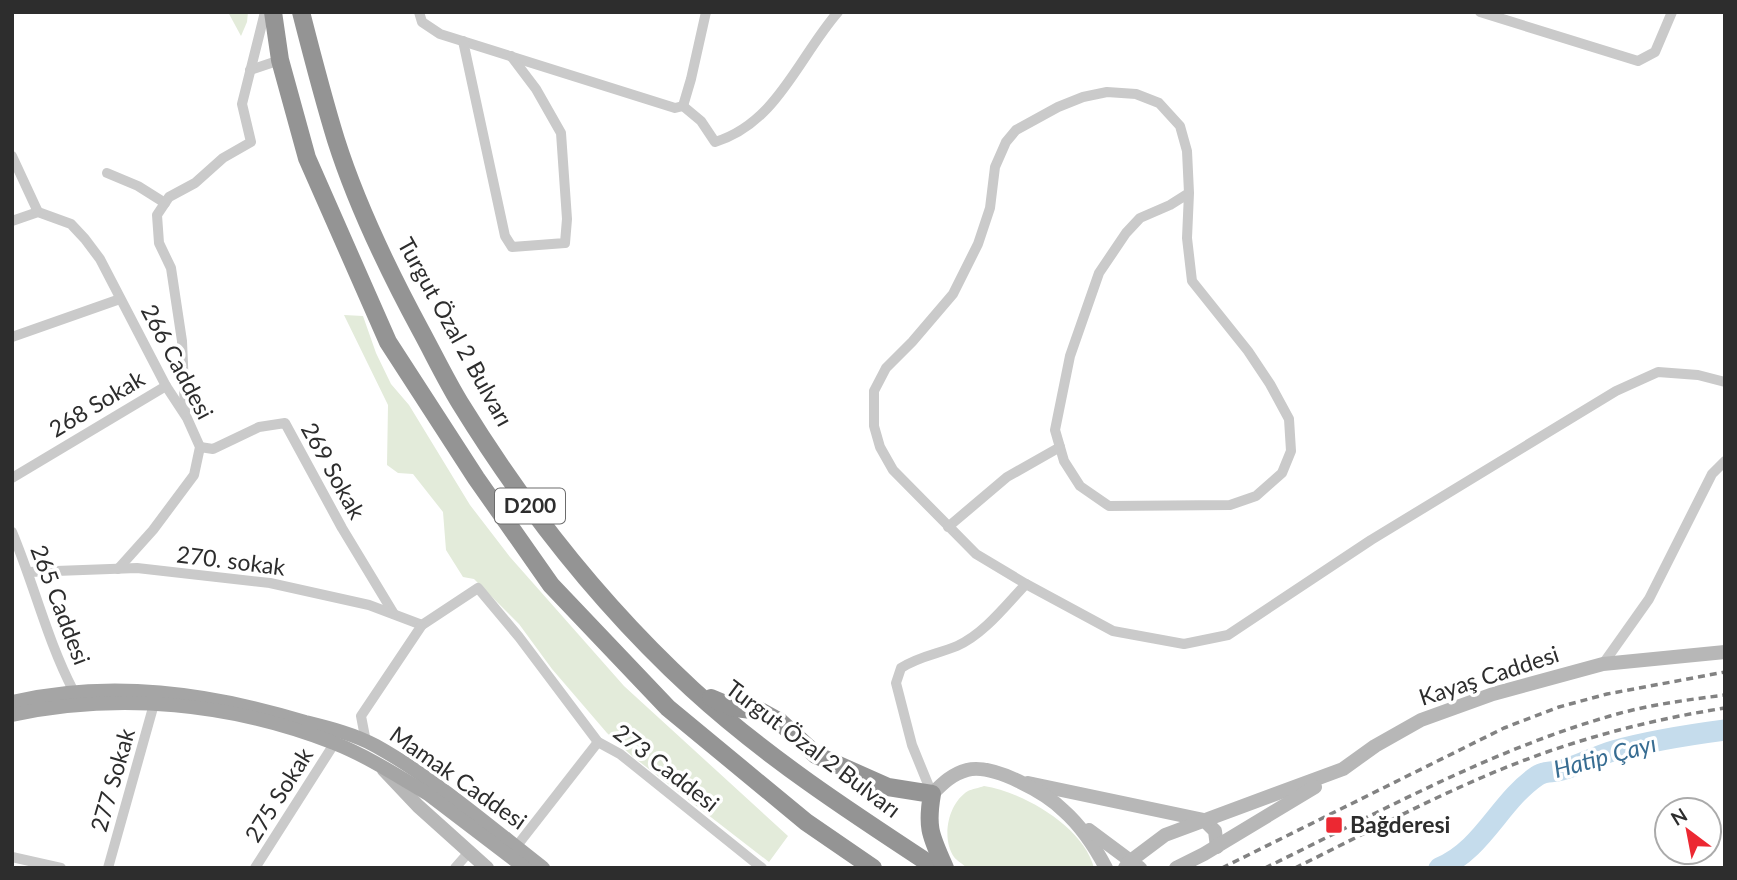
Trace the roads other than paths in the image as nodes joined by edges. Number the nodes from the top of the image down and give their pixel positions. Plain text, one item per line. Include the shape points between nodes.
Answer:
1 (265, 12) edge
2 (273, 12) edge
3 (301, 12) edge
4 (419, 12) edge
5 (706, 12) edge
6 (838, 12) edge
7 (1480, 12) edge
8 (1672, 12) edge
9 (463, 41) junction
10 (510, 56) junction
11 (280, 60) junction
12 (250, 70) junction
13 (683, 106) junction
14 (12, 156) edge
15 (107, 173) dead end
16 (1189, 193) junction
17 (165, 203) junction
18 (38, 212) junction
19 (12, 220) edge
20 (120, 299) junction
21 (12, 337) edge
22 (1725, 383) edge
23 (166, 386) junction
24 (185, 414) junction
25 (200, 447) junction
26 (1060, 447) junction
27 (1725, 461) edge
28 (12, 478) edge
29 (948, 527) junction
30 (12, 532) edge
31 (118, 569) junction
32 (29, 572) junction
33 (1026, 584) junction
34 (395, 615) junction
35 (422, 625) junction
36 (1725, 652) edge
37 (1604, 664) junction
38 (73, 690) junction
39 (695, 691) junction
40 (12, 702) edge
41 (154, 704) junction
42 (12, 715) edge
43 (366, 742) junction
44 (598, 742) junction
45 (334, 744) junction
46 (359, 755) junction
47 (385, 761) junction
48 (1343, 769) junction
49 (1020, 782) junction
50 (932, 794) junction
51 (1063, 809) junction
52 (1204, 820) junction
53 (1217, 846) junction
54 (516, 847) junction
55 (469, 852) junction
56 (12, 857) edge
57 (1131, 866) edge
58 (61, 868) edge
59 (108, 868) edge
60 (255, 868) edge
61 (455, 868) edge
62 (487, 868) edge
63 (525, 868) edge
64 (543, 868) edge
65 (762, 868) edge
66 (873, 868) edge
67 (936, 868) edge
68 (945, 868) edge
69 (1106, 868) edge
70 (1175, 868) edge

1 - 12 street
2 - 11 highway, D200
3 - 39 highway, Turgut Özal 2 Bulvarı / D200 via 336,140 357,196 395,282 460,402 565,552
4 - 9 street via 422,22 440,34
5 - 13 street
6 - 13 street via 776,101 748,128 715,142
7 - 8 street via 1638,61 1655,52
9 - 10 street
9 - 10 street via 505,236 512,247 565,243 561,133
10 - 13 street via 675,108
11 - 12 street
11 - 66 highway, D200 via 307,158 388,342 551,585 668,708 806,822
12 - 17 street via 242,104 251,142
14 - 18 street
15 - 17 street
16 - 26 street via 1140,218 1099,273 1070,356 1055,430
16 - 26 street via 1187,238 1192,281 1248,351 1289,419 1291,451 1282,473 1256,496 1230,505 1109,506 1080,486 1063,461
16 - 29 street via 1187,151 1180,126 1159,103 1136,94 1107,92 1058,107 1016,130 1006,142 995,167 990,208 978,244 953,294 886,368 874,391 874,426 880,447 893,470
17 - 24 street via 157,215 159,243 174,287
18 - 19 street
18 - 20 street, 266 Caddesi via 71,224 100,259
20 - 21 street
20 - 23 street, 266 Caddesi
22 - 33 street via 1698,375 1658,372 1616,391 1371,540 1228,635 1184,644 1113,631
23 - 24 street, 266 Caddesi
23 - 28 street, 268 Sokak
24 - 25 street, 266 Caddesi
25 - 31 street, 266 Caddesi via 194,475
25 - 34 street, 269 Sokak via 212,449 259,427 285,423
26 - 29 street via 1007,477
27 - 37 street via 1712,474 1649,599
29 - 33 street via 976,554
30 - 32 street, 265 Caddesi
31 - 32 street, 270. sokak
31 - 34 street, 270. sokak via 270,583
32 - 38 street, 265 Caddesi
33 - 50 street via 988,624 959,645 901,668 896,683 912,746
34 - 35 street, 270. sokak
35 - 43 street via 361,716
35 - 44 street, 273 Caddesi via 478,588
36 - 37 street, Kayaş Caddesi
37 - 48 street, Kayaş Caddesi via 1493,694 1420,720
38 - 40 main road, Mamak Caddesi
38 - 43 main road, Mamak Caddesi via 207,699 283,715
39 - 50 highway via 736,708 760,711 780,722 816,755 888,787
39 - 67 highway, Turgut Özal 2 Bulvarı / D200 via 766,750
41 - 42 main road, Mamak Caddesi via 77,704
41 - 45 main road, Mamak Caddesi via 254,719
41 - 59 street, 277 Sokak
43 - 46 main road
43 - 47 main road, Mamak Caddesi
44 - 54 street
44 - 65 street, 273 Caddesi via 620,754
45 - 46 main road, Mamak Caddesi
45 - 60 street, 275 Sokak
46 - 47 main road, Mamak Caddesi
47 - 54 main road, Mamak Caddesi via 414,770
47 - 55 street via 418,806
47 - 63 main road, Mamak Caddesi
48 - 52 street, Kayaş Caddesi
48 - 53 street
49 - 50 street via 996,771 970,769 950,777
49 - 51 street
49 - 52 street
50 - 68 highway via 928,820
51 - 57 street
51 - 69 street
52 - 53 street via 1215,831
52 - 57 street, Kayaş Caddesi via 1165,835
53 - 70 street
54 - 64 main road, Mamak Caddesi
55 - 61 street
55 - 62 street
56 - 58 street

